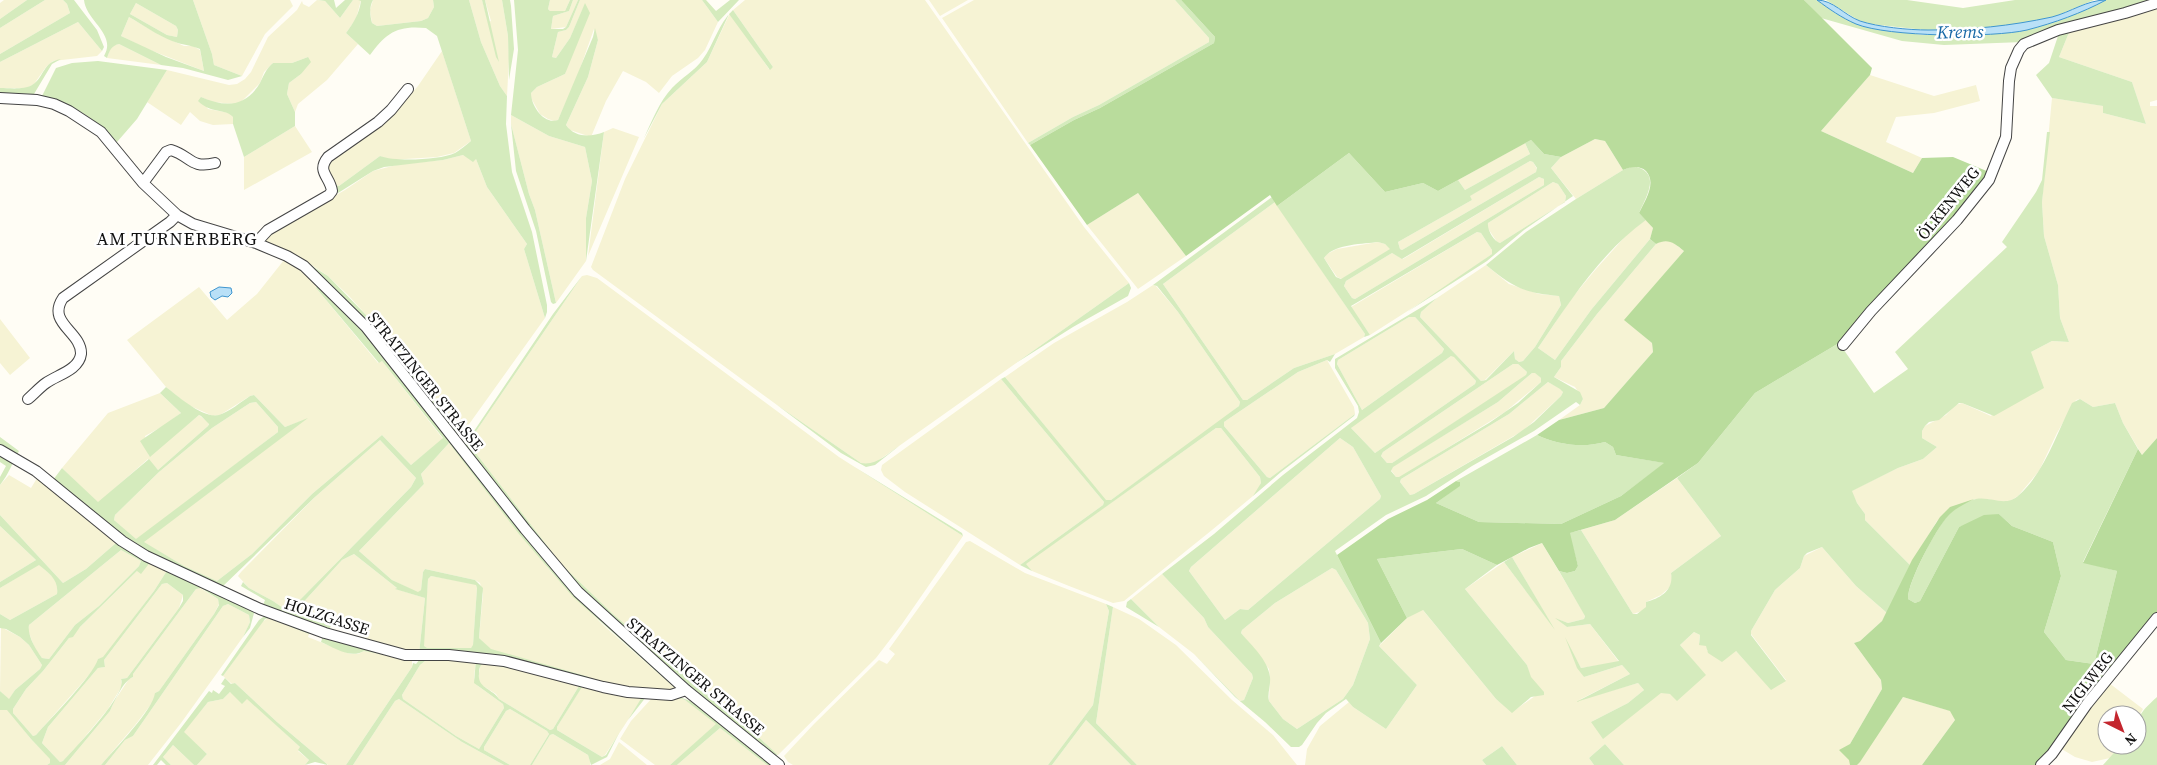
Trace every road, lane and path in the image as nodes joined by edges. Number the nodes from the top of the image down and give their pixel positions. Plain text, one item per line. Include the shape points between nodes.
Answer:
1 (2157, 3) edge
2 (408, 89) dead end
3 (0, 98) edge
4 (215, 163) dead end
5 (143, 183) junction
6 (177, 215) junction
7 (256, 243) junction
8 (1843, 345) dead end
9 (28, 399) dead end
10 (0, 450) edge
11 (2157, 618) edge
12 (686, 690) junction
13 (779, 765) edge
14 (2041, 765) edge

1 - 8 street, ÖLKENWEG via 2058,30 2024,44 2013,63 2006,137 1989,180 1957,220
2 - 7 street via 391,110 323,164 332,191 268,230
3 - 5 street, STRATZINGER STRASSE via 37,100 69,111 100,132
4 - 5 street via 203,166 171,150 166,152
5 - 6 street, STRATZINGER STRASSE
6 - 7 street, STRATZINGER STRASSE via 193,224
6 - 9 street via 63,298 59,304 59,315 79,345 81,354 71,368 45,383
7 - 12 street, STRATZINGER STRASSE via 304,266 366,327 557,569 584,598
10 - 12 street, HOLZGASSE via 41,474 122,541 146,556 260,609 325,633 405,655 449,655 504,661 628,692 671,694
11 - 14 street, NIGLWEG
12 - 13 street, STRATZINGER STRASSE

